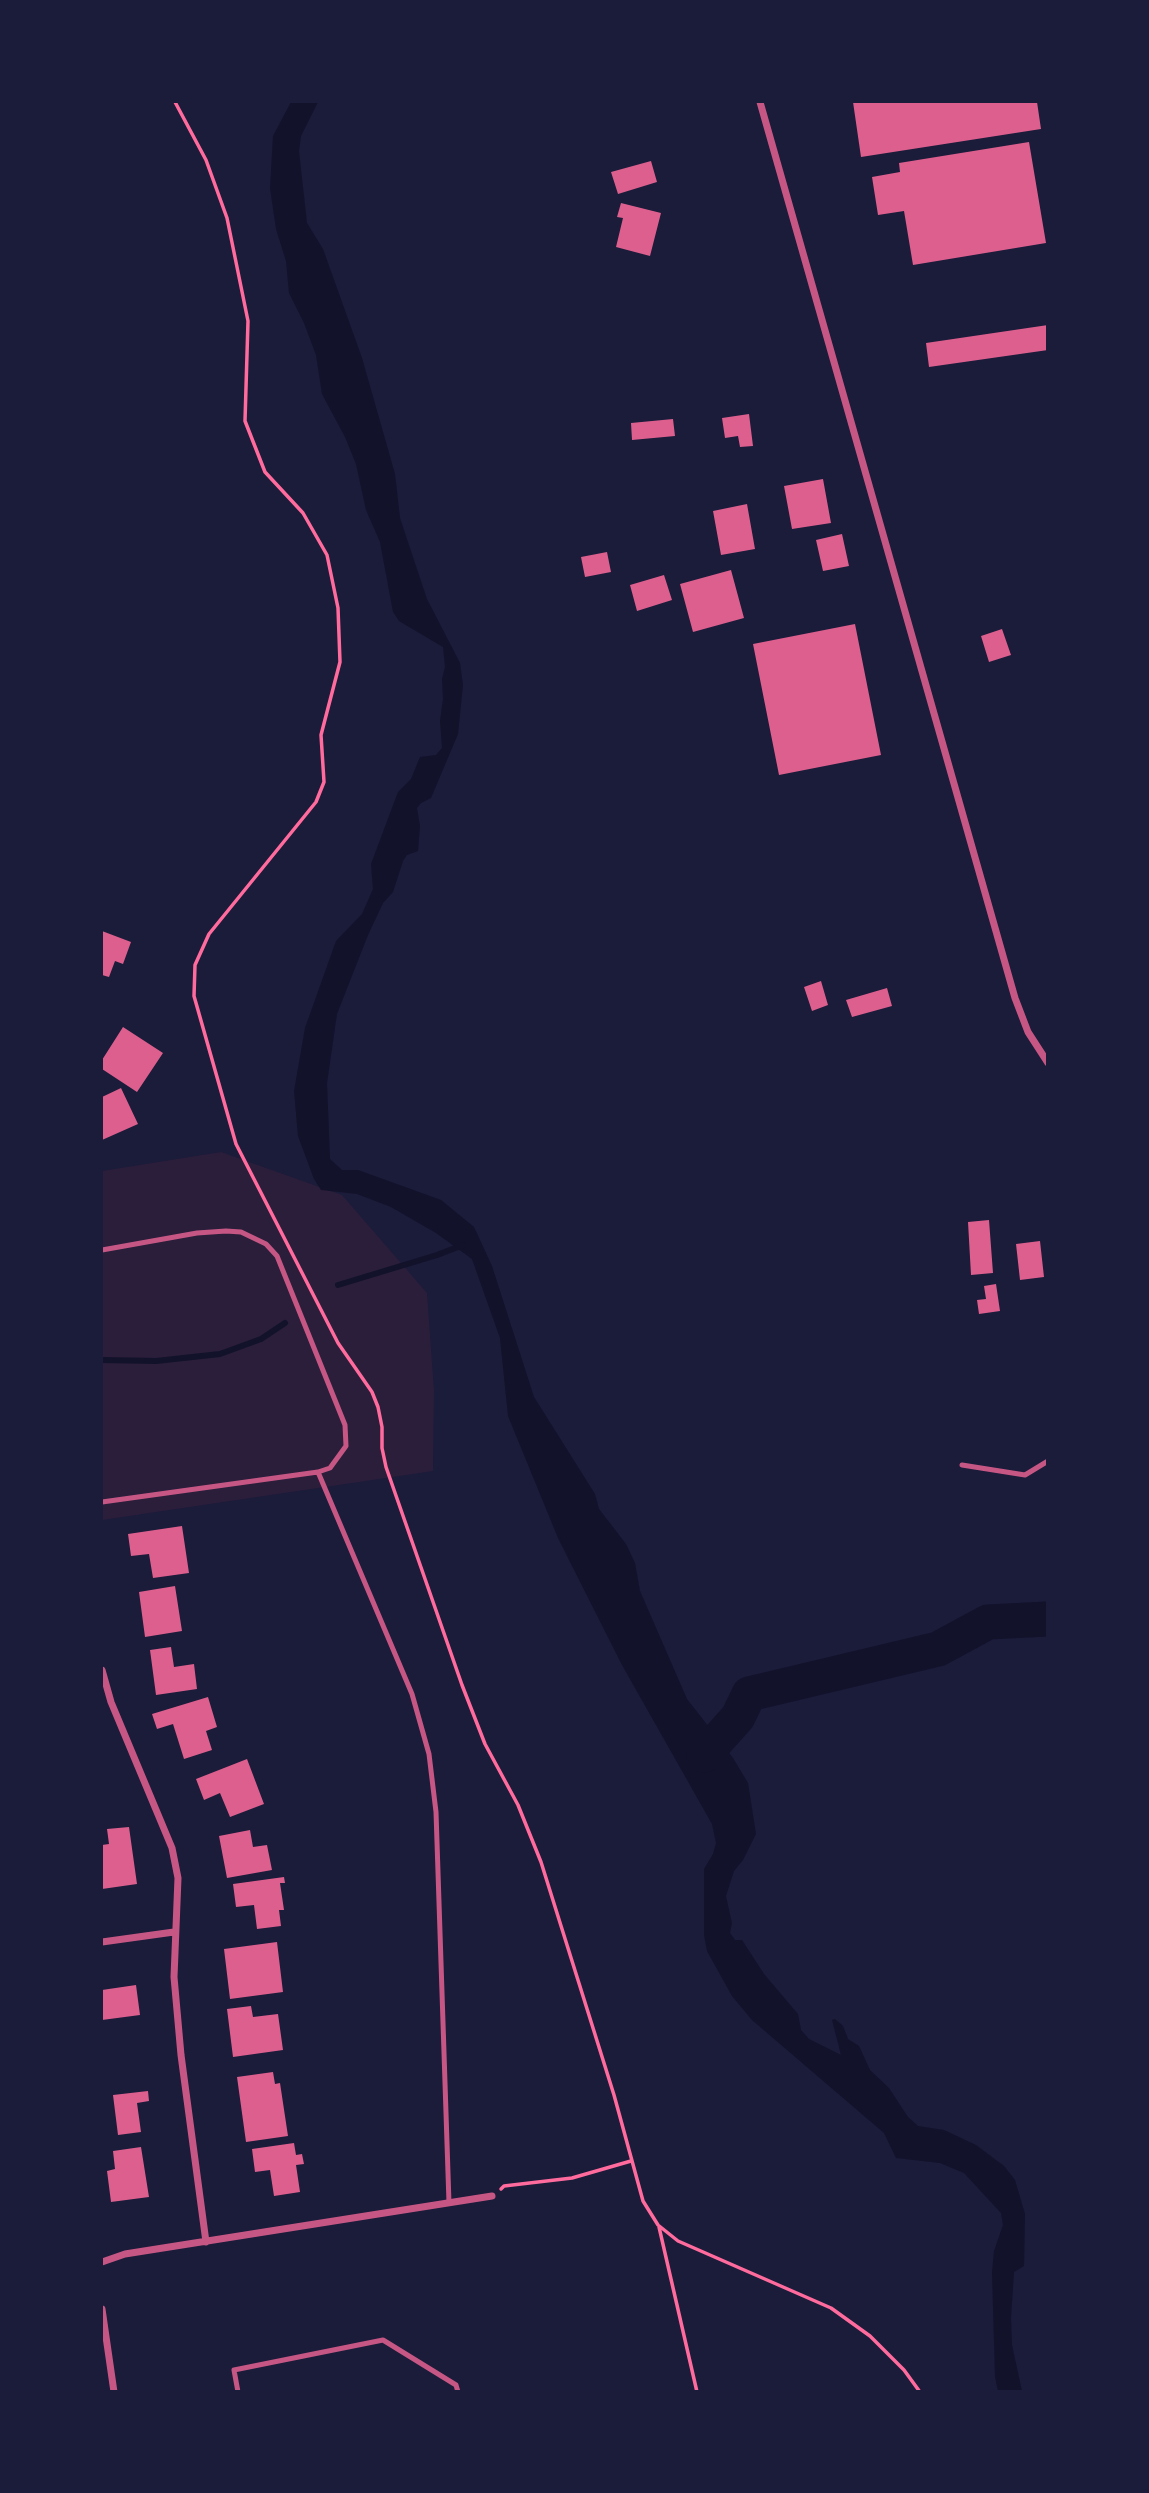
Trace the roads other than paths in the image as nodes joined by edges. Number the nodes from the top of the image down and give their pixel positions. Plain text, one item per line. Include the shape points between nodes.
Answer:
1 (760, 102) edge
2 (1048, 1063) edge
3 (102, 1250) edge
4 (1048, 1461) edge
5 (962, 1465) dead end
6 (318, 1472) junction
7 (102, 1502) edge
8 (102, 1670) edge
9 (174, 1932) junction
10 (102, 1942) edge
11 (492, 2196) road end
12 (449, 2203) junction
13 (206, 2242) junction
14 (102, 2262) edge
15 (102, 2309) edge
16 (114, 2392) edge
17 (238, 2392) edge
18 (458, 2392) edge

1 - 2 street via 1014,998
3 - 6 lane via 226,1231 241,1232 266,1244 277,1256 345,1425 346,1446 330,1468
4 - 5 lane via 1025,1475
6 - 7 lane
6 - 12 lane via 412,1694 429,1754 436,1812
8 - 9 street via 172,1848 178,1878
9 - 10 street
9 - 13 street via 181,2055
11 - 12 street
12 - 13 street
13 - 14 street via 125,2254
15 - 16 street
17 - 18 lane via 234,2370 383,2340 456,2385

